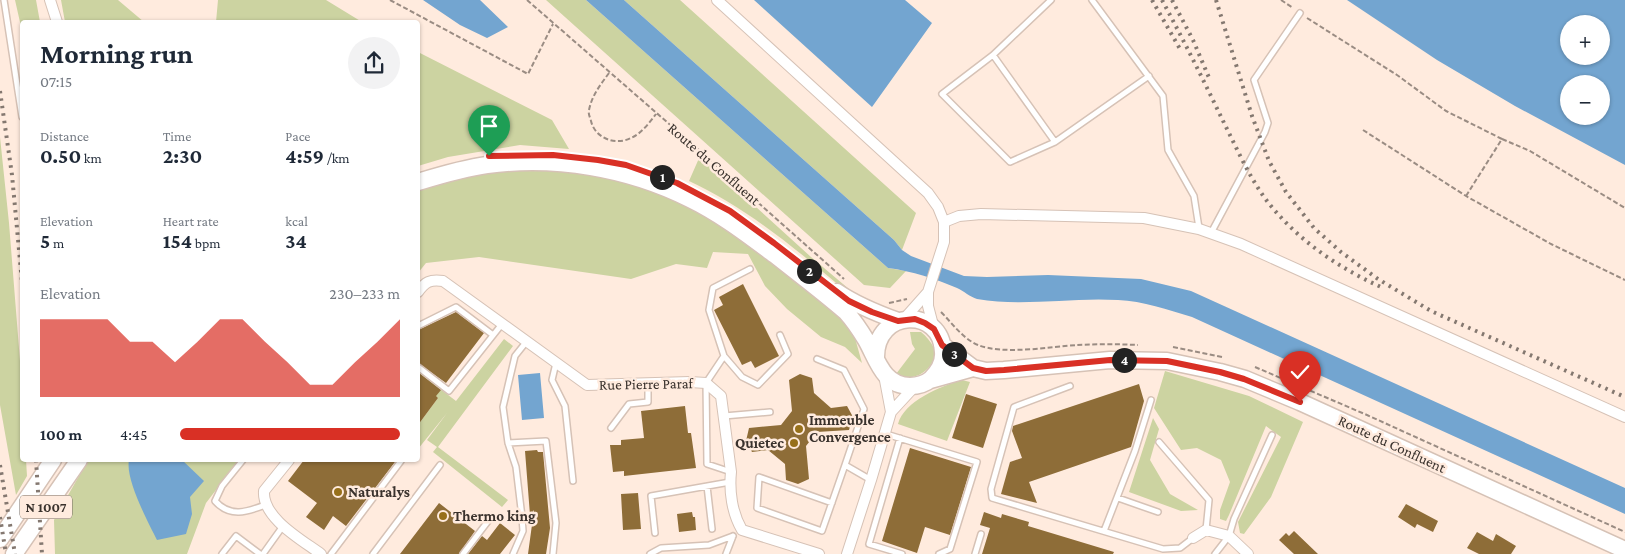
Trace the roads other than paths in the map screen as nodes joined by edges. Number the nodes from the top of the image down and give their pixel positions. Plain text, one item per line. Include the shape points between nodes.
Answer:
1 (4, 0) edge
2 (50, 0) edge
3 (717, 0) edge
4 (1051, 0) edge
5 (1092, 0) edge
6 (1300, 13) road end
7 (56, 20) edge
8 (993, 55) junction
9 (1148, 76) junction
10 (20, 104) edge
11 (1055, 142) junction
12 (420, 172) edge
13 (420, 181) edge
14 (944, 222) junction
15 (1200, 229) junction
16 (1211, 233) junction
17 (750, 269) dead end
18 (929, 288) junction
19 (420, 289) edge
20 (901, 320) junction
21 (502, 323) junction
22 (420, 325) edge
23 (934, 329) junction
24 (493, 335) junction
25 (780, 335) dead end
26 (527, 341) junction
27 (942, 345) junction
28 (724, 356) junction
29 (817, 358) dead end
30 (876, 358) junction
31 (556, 362) junction
32 (973, 368) junction
33 (420, 369) edge
34 (884, 375) junction
35 (706, 383) junction
36 (922, 383) junction
37 (648, 384) junction
38 (1070, 386) dead end
39 (1151, 400) dead end
40 (770, 412) dead end
41 (891, 412) junction
42 (724, 416) junction
43 (1625, 417) edge
44 (611, 428) dead end
45 (886, 434) junction
46 (1272, 435) dead end
47 (900, 438) junction
48 (508, 442) junction
49 (1159, 442) dead end
50 (52, 462) edge
51 (78, 462) edge
52 (241, 462) edge
53 (287, 462) edge
54 (401, 462) edge
55 (845, 465) junction
56 (440, 466) dead end
57 (731, 477) junction
58 (872, 480) junction
59 (573, 481) dead end
60 (707, 486) junction
61 (1118, 498) junction
62 (832, 503) junction
63 (265, 505) junction
64 (1158, 512) dead end
65 (492, 516) dead end
66 (284, 526) junction
67 (712, 529) dead end
68 (1206, 530) junction
69 (1104, 531) junction
70 (656, 533) dead end
71 (738, 533) junction
72 (981, 534) dead end
73 (1229, 536) junction
74 (1193, 538) joint
75 (0, 539) edge
76 (1625, 550) edge
77 (14, 554) edge
78 (222, 554) edge
79 (262, 554) edge
80 (321, 554) edge
81 (332, 554) edge
82 (374, 554) edge
83 (463, 554) edge
84 (513, 554) edge
85 (553, 554) edge
86 (650, 554) edge
87 (726, 554) edge
88 (819, 554) edge
89 (847, 554) edge
90 (902, 554) edge
91 (940, 554) edge
92 (975, 554) edge
93 (1214, 554) edge
94 (1248, 554) edge

1 - 10 lane
2 - 7 street
3 - 14 street via 928,193
4 - 8 lane
5 - 9 lane
6 - 16 lane via 1254,80 1268,123
8 - 11 lane
8 - 11 lane via 942,94 1010,162
9 - 11 lane
9 - 15 lane via 1163,96 1168,150 1194,196
12 - 20 main road via 468,160 510,154 571,156 626,165 703,195 766,237 849,301
13 - 30 main road via 470,168 533,162 574,164 636,177 691,199 736,226 846,312
14 - 15 street via 959,216 981,214 1144,218
14 - 18 street via 944,242
15 - 16 street
16 - 43 street
17 - 28 lane via 714,288 710,310
18 - 20 street
18 - 23 street via 928,306
19 - 21 street, Rue Pierre Paraf via 424,283 443,281
20 - 23 main road via 920,321
20 - 30 main road via 883,332 878,340
21 - 24 lane
21 - 26 street, Rue Pierre Paraf
22 - 24 lane via 456,307
23 - 27 main road
24 - 33 lane via 449,392
25 - 28 lane via 788,354 758,385 742,377
26 - 31 street, Rue Pierre Paraf
26 - 48 lane via 515,356 503,407
27 - 32 main road
27 - 36 main road via 943,354 937,373
28 - 35 lane
29 - 55 lane via 844,370 864,409
30 - 34 main road
31 - 37 street, Rue Pierre Paraf via 587,385
31 - 59 lane via 552,380 565,406
32 - 36 main road, Route du Confluent
32 - 76 main road, Route du Confluent via 986,371 1120,360 1167,361 1220,372 1300,402
34 - 36 main road via 904,386
34 - 41 street
35 - 37 street, Rue Pierre Paraf
35 - 42 street, Rue Pierre Paraf via 721,396
35 - 57 lane via 707,464
36 - 41 street
37 - 44 lane via 648,402 630,404
38 - 69 lane via 1014,407 991,489 992,498
39 - 61 lane
40 - 42 lane
41 - 45 street
42 - 57 street, Rue Pierre Paraf
45 - 47 lane
45 - 58 street
46 - 73 lane
47 - 90 lane via 869,544
47 - 91 lane via 977,462 950,548
48 - 84 lane via 516,467 523,531
48 - 85 lane via 546,441 556,524
49 - 68 lane via 1209,500
50 - 75 main road, N 1007
51 - 77 main road, N 1007
52 - 63 lane via 222,486 215,501 220,507 244,513
53 - 63 street via 264,492
54 - 81 lane
55 - 58 lane
55 - 62 lane
56 - 82 lane
57 - 60 lane
57 - 71 street, Rue Pierre Paraf
58 - 89 street
60 - 67 lane
60 - 70 lane via 651,496
61 - 64 lane
61 - 69 lane
62 - 62 lane via 822,531 757,508 759,477
63 - 66 street
65 - 83 lane
66 - 79 lane
66 - 80 street
68 - 73 street
68 - 74 street
69 - 74 lane via 1163,549 1180,548
71 - 86 lane via 709,545 661,548
71 - 87 lane
71 - 88 street
72 - 92 lane
73 - 93 lane
73 - 94 street
78 - 79 lane via 236,536

